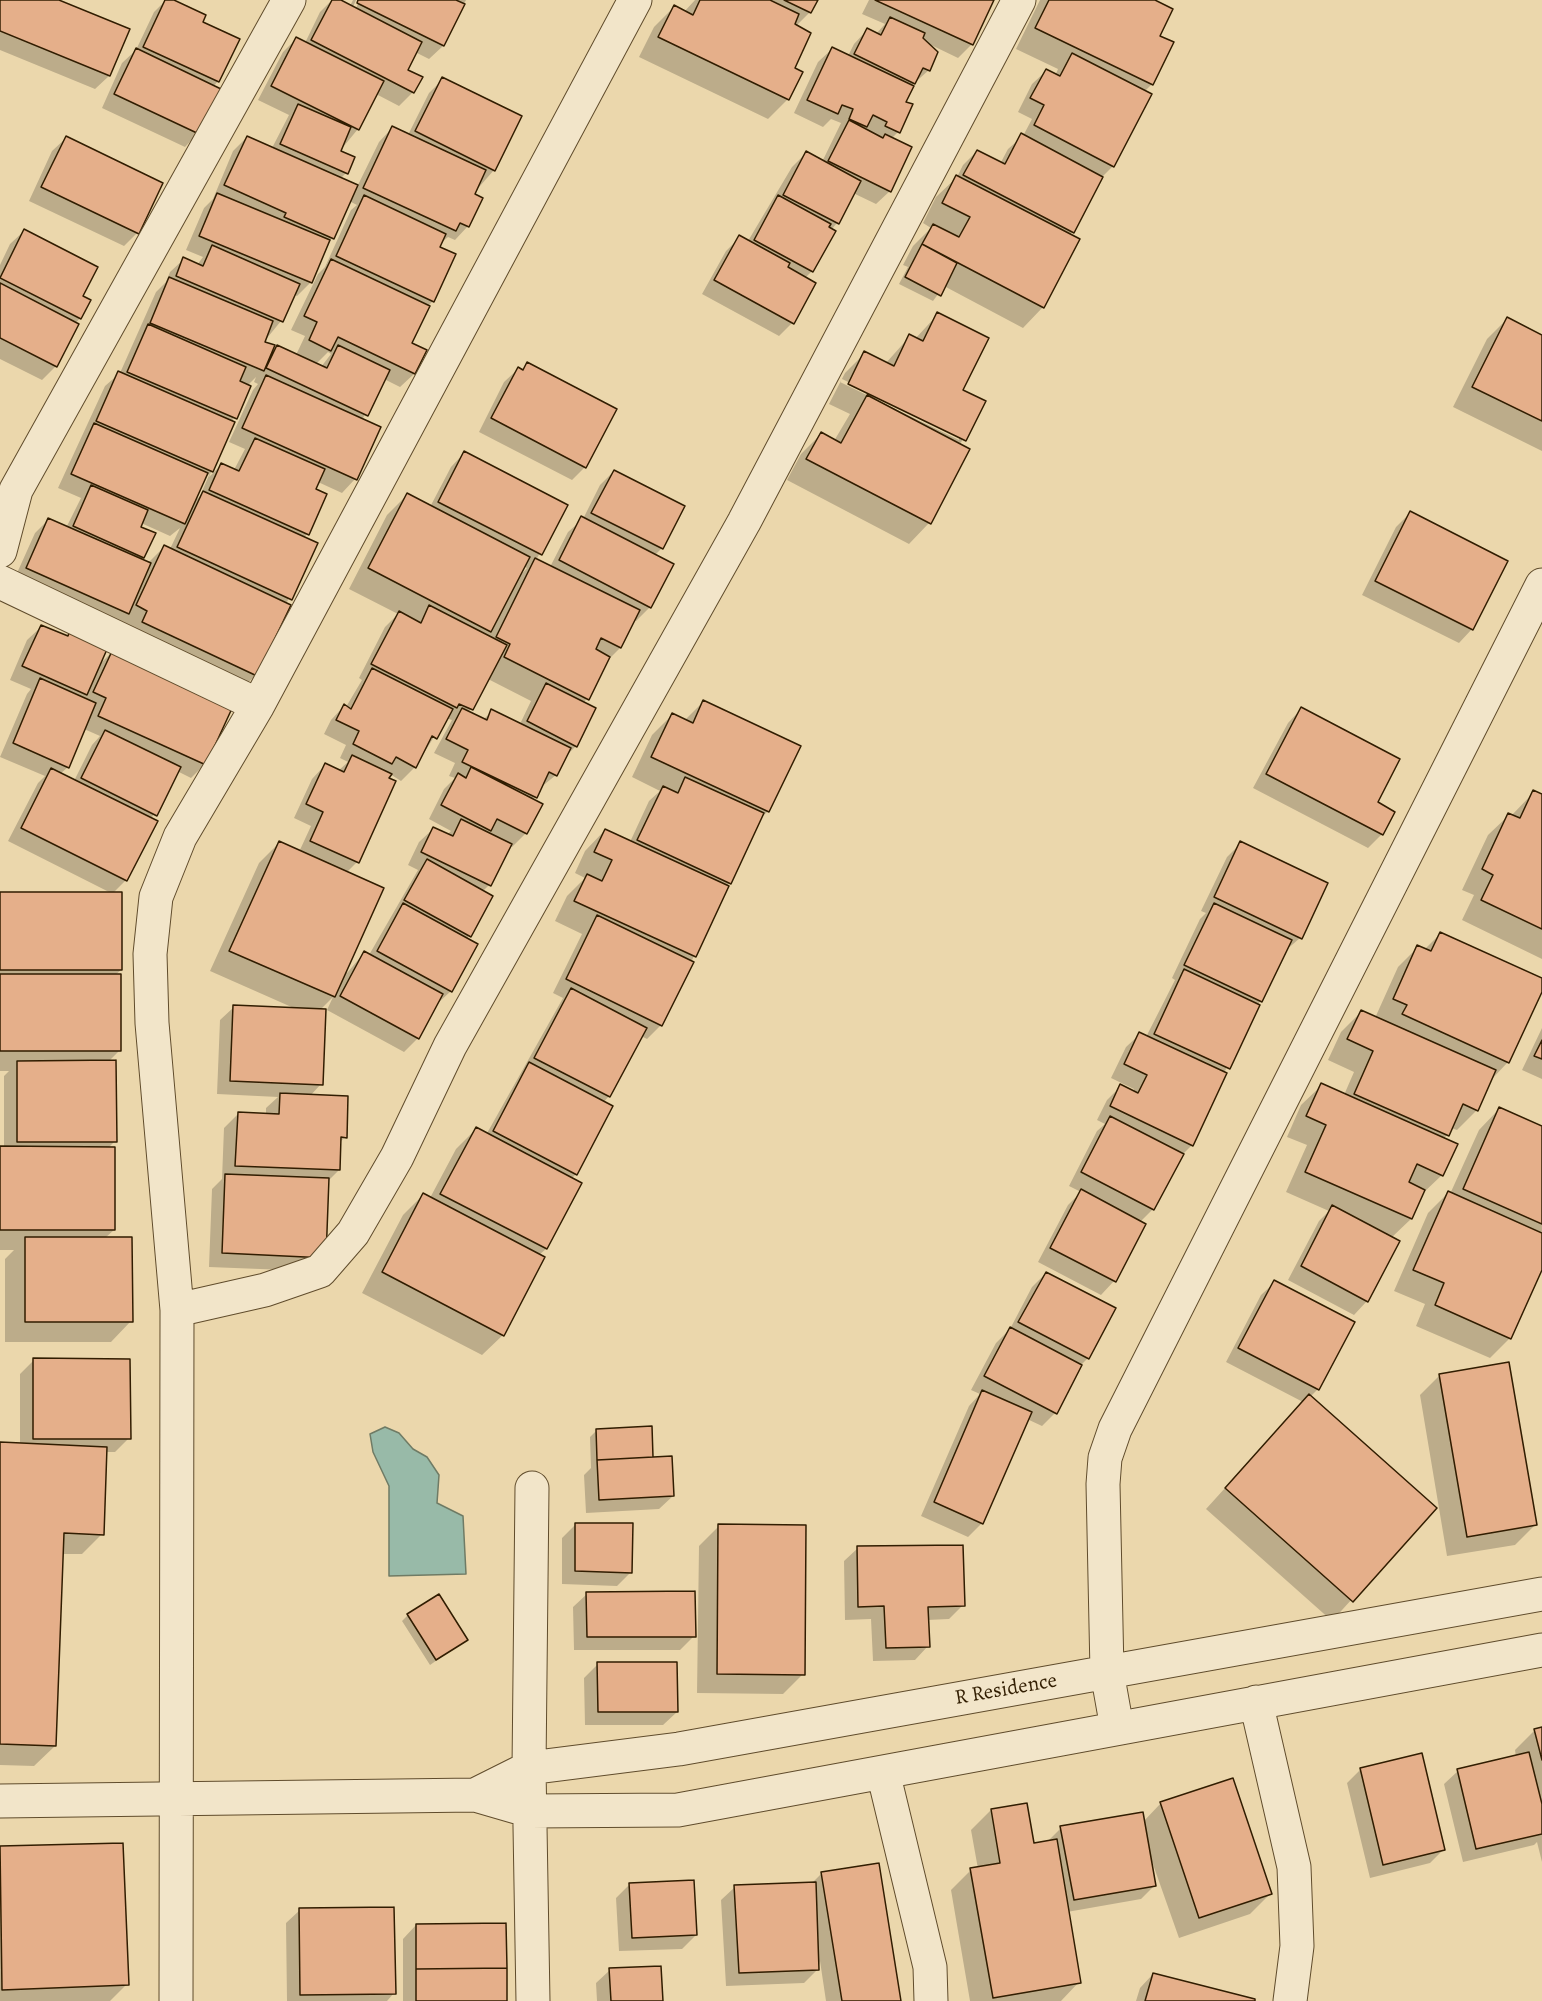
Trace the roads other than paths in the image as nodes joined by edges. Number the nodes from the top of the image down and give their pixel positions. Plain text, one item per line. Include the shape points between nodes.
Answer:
1 (289, 0) edge
2 (635, 0) edge
3 (1019, 0) edge
4 (0, 550) edge
5 (0, 582) edge
6 (1542, 585) edge
7 (258, 705) junction
8 (177, 1310) junction
9 (532, 1488) dead end
10 (1542, 1594) edge
11 (1542, 1650) edge
12 (1107, 1672) junction
13 (1256, 1702) junction
14 (1117, 1728) junction
15 (529, 1768) junction
16 (883, 1772) junction
17 (475, 1794) junction
18 (177, 1798) junction
19 (0, 1801) edge
20 (530, 1811) junction
21 (176, 2001) edge
22 (533, 2001) edge
23 (931, 2001) edge
24 (1290, 2001) edge

1 - 4 street via 16,490
2 - 7 street
3 - 8 street via 744,522 450,1046 397,1157 353,1233 320,1271 265,1290
5 - 7 street
6 - 12 street via 1115,1429 1103,1484
7 - 8 street via 180,837 156,897 150,954 152,1023
8 - 18 street
9 - 15 street
10 - 12 street, R Residence
11 - 13 street
12 - 14 street
12 - 15 street, R Residence via 679,1749
13 - 14 street
13 - 24 street via 1294,1867 1297,1946
14 - 16 street
15 - 17 street, R Residence
15 - 20 street
16 - 20 street via 678,1810
16 - 23 street via 930,1967
17 - 18 street
17 - 20 street
18 - 19 street
18 - 21 street
20 - 22 street

